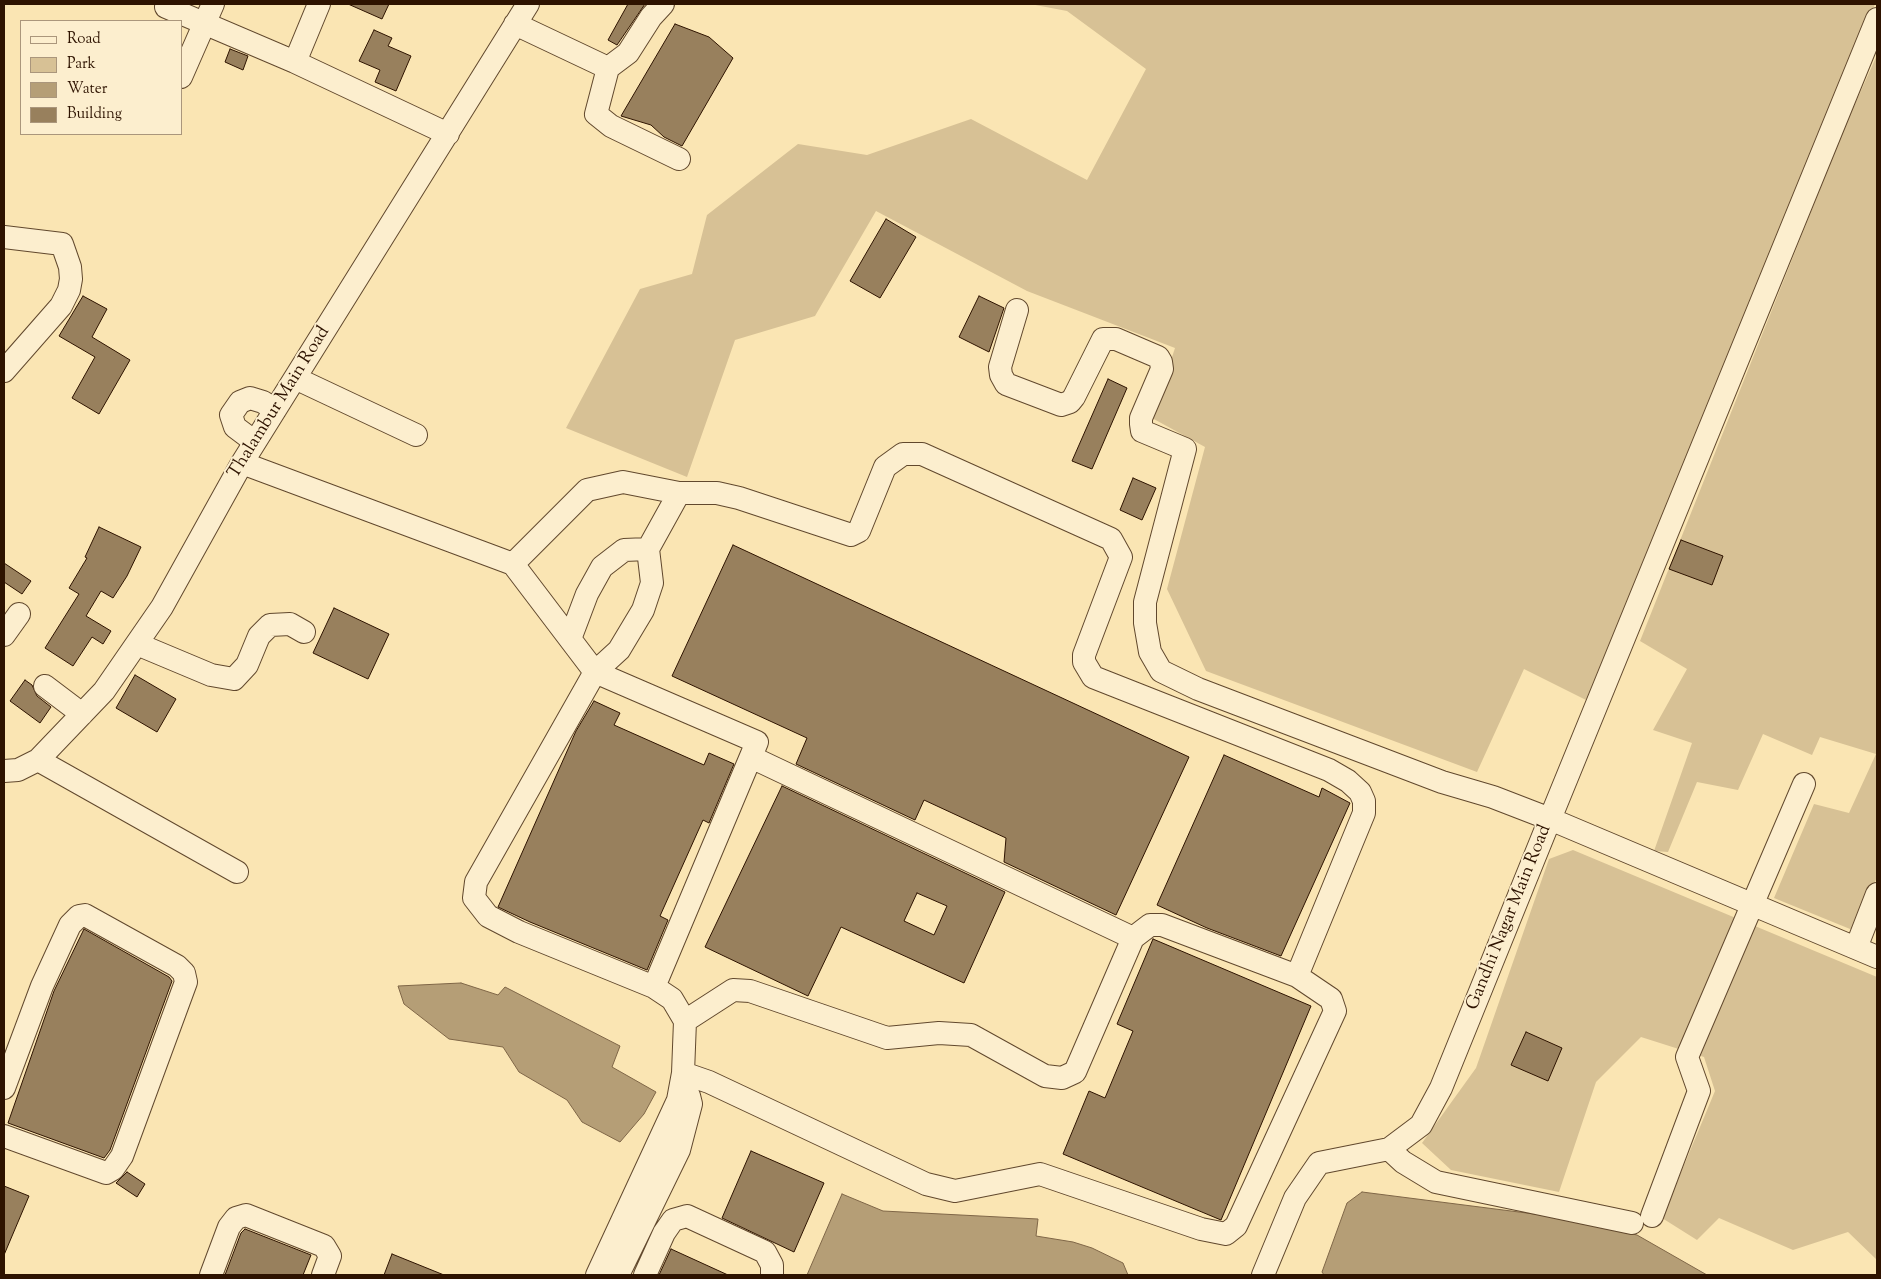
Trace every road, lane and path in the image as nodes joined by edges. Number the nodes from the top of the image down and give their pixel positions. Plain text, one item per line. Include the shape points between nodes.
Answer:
1 (319, 4) edge
2 (528, 4) edge
3 (663, 4) edge
4 (166, 7) dead end
5 (209, 13) edge
6 (1877, 19) edge
7 (515, 24) junction
8 (295, 62) junction
9 (608, 68) junction
10 (182, 75) edge
11 (448, 134) junction
12 (679, 159) dead end
13 (4, 237) edge
14 (1017, 310) dead end
15 (4, 371) edge
16 (294, 378) junction
17 (275, 410) junction
18 (416, 435) dead end
19 (255, 442) junction
20 (242, 463) junction
21 (679, 493) junction
22 (648, 550) junction
23 (513, 564) junction
24 (19, 614) dead end
25 (304, 632) dead end
26 (4, 635) edge
27 (570, 639) junction
28 (137, 644) junction
29 (595, 672) junction
30 (45, 686) dead end
31 (82, 714) junction
32 (751, 756) junction
33 (38, 760) junction
34 (4, 771) edge
35 (1804, 784) dead end
36 (1550, 819) junction
37 (237, 872) dead end
38 (1877, 894) edge
39 (1753, 903) junction
40 (1133, 938) junction
41 (1856, 948) junction
42 (1877, 957) edge
43 (1297, 976) junction
44 (654, 987) junction
45 (685, 1021) junction
46 (684, 1073) junction
47 (4, 1088) edge
48 (6, 1143) edge
49 (1389, 1149) junction
50 (211, 1275) edge
51 (324, 1275) edge
52 (597, 1275) edge
53 (618, 1275) edge
54 (645, 1275) edge
55 (772, 1275) edge
56 (1262, 1275) edge

1 - 8 street
2 - 7 street, Thalambur Main Road
3 - 9 street via 651,16 628,53
4 - 5 street
5 - 8 street
5 - 10 street
6 - 36 street
7 - 9 street
7 - 11 street, Thalambur Main Road
8 - 11 street
9 - 12 street via 596,114 611,126
11 - 16 street, Thalambur Main Road
13 - 15 street via 62,244 70,266 69,290 61,306
14 - 36 street via 1000,368 1001,375 1006,384 1061,405 1074,397 1103,338 1116,339 1158,357 1161,362 1162,369 1141,418 1142,431 1185,449 1145,602 1150,652 1161,671 1198,689 1442,782
16 - 17 street, Thalambur Main Road
16 - 18 street
17 - 19 street, Thalambur Main Road
17 - 19 street via 250,398 240,402 231,415 235,427
19 - 20 street, Thalambur Main Road
20 - 23 street
20 - 28 street, Thalambur Main Road via 162,607
21 - 22 street
21 - 23 street via 624,482 587,490
21 - 43 street via 717,493 739,498 851,535 859,531 885,467 903,454 922,454 1111,539 1121,557 1084,655 1084,662 1093,677 1329,770 1348,781 1364,801 1364,814
22 - 27 street via 624,550 602,567 587,594
22 - 29 street via 652,582 643,610 619,650
23 - 27 street
24 - 26 street
25 - 28 street via 290,624 270,625 259,636 246,665 234,678 211,675
27 - 29 street
28 - 31 street, Thalambur Main Road via 104,691
29 - 32 street via 757,742
29 - 44 street via 476,882 474,898 488,916 519,932
30 - 31 street
31 - 33 street, Thalambur Main Road
32 - 40 street
32 - 44 street
33 - 34 street, Thalambur Main Road via 18,770
33 - 37 street
35 - 39 street
36 - 39 street, Gandhi Nagar Main Road
36 - 49 street, Gandhi Nagar Main Road via 1441,1088 1421,1125
38 - 41 street
39 - 41 street, Gandhi Nagar Main Road
39 - 49 street via 1687,1057 1699,1091 1642,1220 1436,1182 1403,1162
40 - 43 street via 1150,925 1162,925
40 - 45 street via 1075,1072 1062,1078 1045,1076 971,1034 887,1038 750,992 733,990
41 - 42 street, Gandhi Nagar Main Road
43 - 46 street via 1331,1000 1335,1011 1236,1226 1226,1234 1202,1229 1040,1174 955,1191 926,1184
44 - 45 street via 672,999
45 - 46 street
46 - 52 street via 673,1115
46 - 53 street via 691,1104 679,1150
47 - 48 street via 42,986 70,925 79,916 85,915 177,966 184,973 186,982 122,1156 113,1169 106,1173
49 - 56 street, Gandhi Nagar Main Road via 1319,1163 1295,1198
50 - 51 street via 229,1227 236,1218 246,1215 324,1246 330,1261
54 - 55 street via 673,1220 687,1216 765,1252 772,1265

